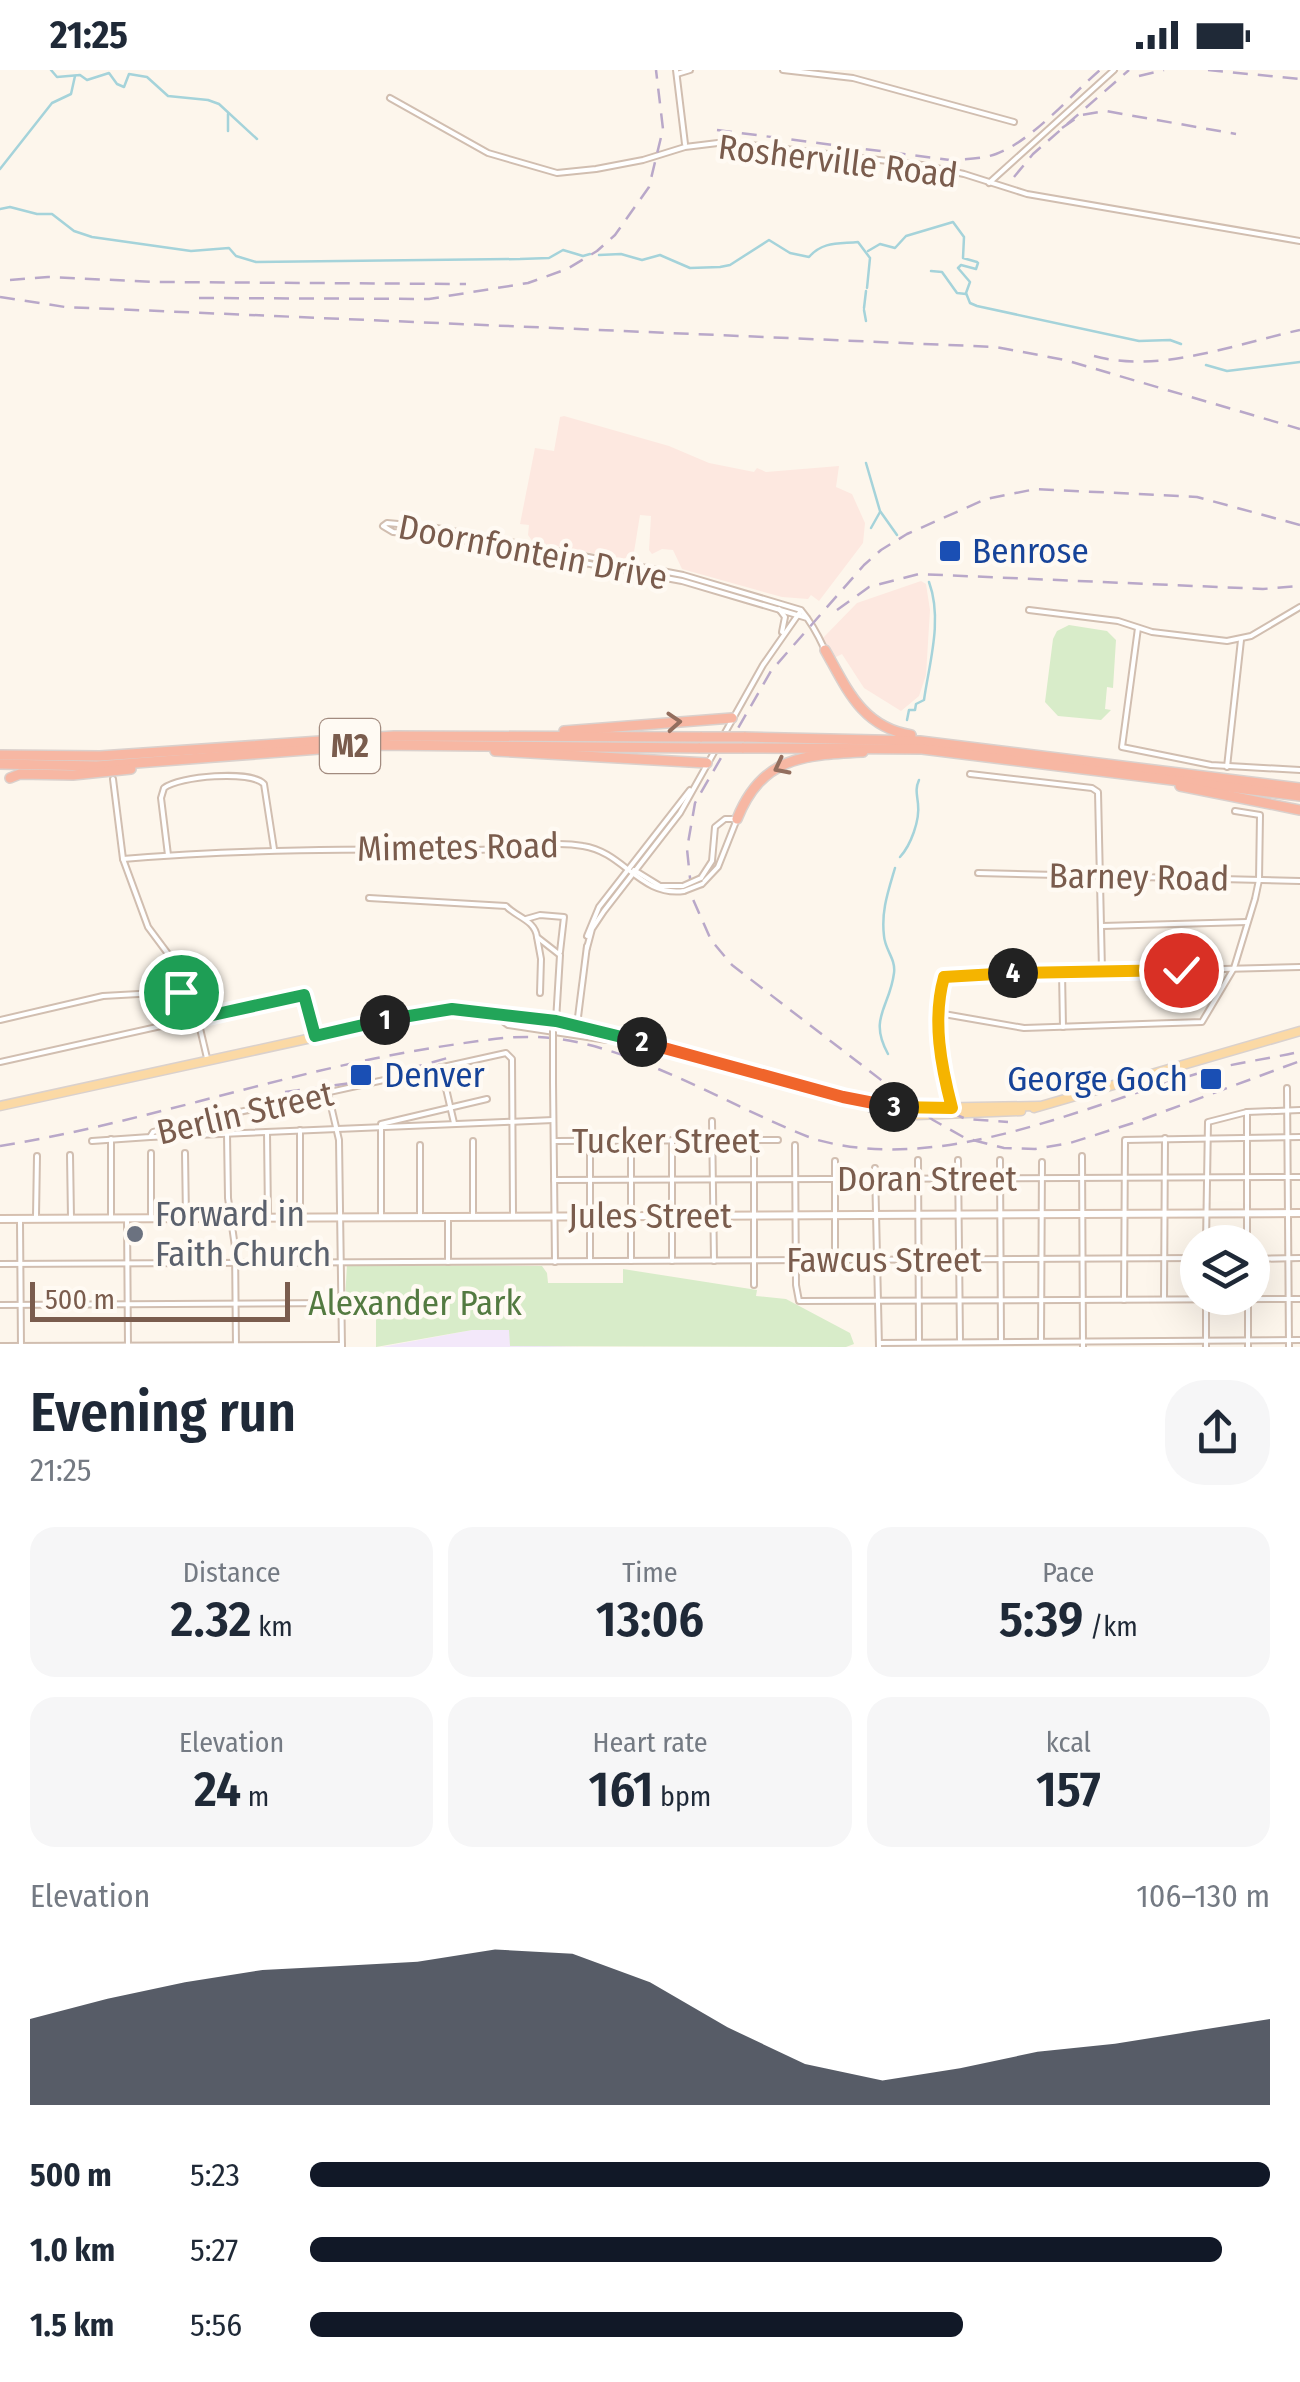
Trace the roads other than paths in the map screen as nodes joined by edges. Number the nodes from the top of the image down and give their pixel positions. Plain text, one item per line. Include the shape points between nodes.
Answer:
1 (690, 70) edge
2 (783, 70) edge
3 (1114, 70) edge
4 (676, 72) edge
5 (390, 98) dead end
6 (1014, 122) dead end
7 (685, 146) junction
8 (989, 183) junction
9 (1300, 240) edge
10 (775, 607) junction
11 (1300, 607) edge
12 (1029, 610) dead end
13 (800, 612) junction
14 (1138, 628) junction
15 (781, 637) junction
16 (1241, 640) junction
17 (826, 650) joint
18 (732, 718) junction
19 (506, 736) junction
20 (701, 742) junction
21 (408, 744) junction
22 (979, 752) junction
23 (0, 755) edge
24 (229, 756) junction
25 (692, 763) junction
26 (707, 763) junction
27 (0, 764) edge
28 (1227, 767) junction
29 (1300, 770) edge
30 (1104, 772) junction
31 (970, 774) dead end
32 (10, 778) dead end
33 (113, 779) dead end
34 (698, 779) junction
35 (1300, 786) edge
36 (1300, 796) edge
37 (1300, 810) edge
38 (1236, 811) dead end
39 (737, 819) junction
40 (274, 849) junction
41 (168, 855) junction
42 (122, 858) junction
43 (631, 871) junction
44 (978, 873) dead end
45 (1100, 876) junction
46 (1259, 880) junction
47 (702, 881) junction
48 (1300, 881) edge
49 (369, 898) dead end
50 (526, 919) junction
51 (1248, 922) junction
52 (1102, 926) junction
53 (537, 937) junction
54 (560, 955) junction
55 (1300, 967) edge
56 (1234, 968) junction
57 (1062, 972) junction
58 (1102, 972) junction
59 (192, 992) junction
60 (540, 993) dead end
61 (938, 1013) junction
62 (199, 1018) junction
63 (0, 1020) edge
64 (554, 1026) junction
65 (577, 1026) junction
66 (1063, 1027) junction
67 (1300, 1031) edge
68 (315, 1036) junction
69 (610, 1037) junction
70 (208, 1060) junction
71 (0, 1062) edge
72 (441, 1067) junction
73 (1287, 1088) dead end
74 (328, 1093) junction
75 (487, 1098) dead end
76 (0, 1106) edge
77 (451, 1107) junction
78 (1288, 1110) junction
79 (1300, 1110) edge
80 (953, 1111) junction
81 (1247, 1112) junction
82 (222, 1116) junction
83 (553, 1120) junction
84 (712, 1121) dead end
85 (512, 1122) junction
86 (397, 1123) junction
87 (454, 1124) junction
88 (380, 1127) junction
89 (337, 1129) junction
90 (300, 1130) junction
91 (267, 1132) junction
92 (227, 1134) junction
93 (150, 1137) junction
94 (1247, 1137) junction
95 (1288, 1137) junction
96 (1300, 1137) edge
97 (1165, 1138) junction
98 (1206, 1138) junction
99 (111, 1139) junction
100 (92, 1140) dead end
101 (630, 1140) junction
102 (672, 1140) junction
103 (712, 1140) junction
104 (754, 1140) junction
105 (778, 1140) dead end
106 (554, 1141) junction
107 (590, 1141) junction
108 (473, 1142) dead end
109 (420, 1145) dead end
110 (795, 1145) dead end
111 (151, 1153) dead end
112 (185, 1153) dead end
113 (36, 1156) dead end
114 (70, 1156) dead end
115 (1082, 1156) dead end
116 (918, 1160) dead end
117 (958, 1160) dead end
118 (1000, 1160) dead end
119 (835, 1161) dead end
120 (1042, 1162) dead end
121 (875, 1168) dead end
122 (1206, 1177) junction
123 (1248, 1177) junction
124 (1288, 1177) junction
125 (1300, 1177) edge
126 (1000, 1178) junction
127 (1042, 1178) junction
128 (1083, 1178) junction
129 (1123, 1178) junction
130 (1165, 1178) junction
131 (631, 1179) junction
132 (672, 1179) junction
133 (714, 1179) junction
134 (795, 1179) junction
135 (875, 1179) junction
136 (918, 1179) junction
137 (554, 1180) junction
138 (590, 1180) junction
139 (754, 1180) junction
140 (836, 1180) junction
141 (958, 1180) junction
142 (1082, 1213) junction
143 (1165, 1213) junction
144 (1247, 1213) junction
145 (1300, 1213) edge
146 (876, 1214) junction
147 (958, 1214) junction
148 (1042, 1214) junction
149 (1122, 1214) junction
150 (1205, 1214) junction
151 (1288, 1214) junction
152 (754, 1215) junction
153 (796, 1215) junction
154 (836, 1215) junction
155 (918, 1215) junction
156 (1001, 1215) junction
157 (554, 1216) junction
158 (590, 1216) junction
159 (631, 1216) junction
160 (673, 1216) junction
161 (713, 1216) junction
162 (381, 1217) junction
163 (420, 1217) junction
164 (448, 1217) junction
165 (473, 1217) junction
166 (513, 1217) junction
167 (36, 1218) junction
168 (71, 1218) junction
169 (111, 1218) junction
170 (127, 1218) junction
171 (151, 1218) junction
172 (186, 1218) junction
173 (232, 1218) junction
174 (268, 1218) junction
175 (300, 1218) junction
176 (342, 1218) junction
177 (0, 1219) edge
178 (20, 1219) junction
179 (1205, 1225) edge
180 (1247, 1225) edge
181 (1082, 1258) junction
182 (1123, 1258) junction
183 (1165, 1258) junction
184 (1180, 1258) edge
185 (1270, 1258) edge
186 (1288, 1258) junction
187 (1300, 1258) edge
188 (835, 1259) junction
189 (877, 1259) junction
190 (960, 1259) junction
191 (1042, 1259) junction
192 (754, 1260) junction
193 (796, 1260) junction
194 (919, 1260) junction
195 (1000, 1260) junction
196 (590, 1261) junction
197 (631, 1261) junction
198 (672, 1261) junction
199 (714, 1261) junction
200 (342, 1262) junction
201 (448, 1262) junction
202 (555, 1262) junction
203 (236, 1263) junction
204 (0, 1264) edge
205 (20, 1264) junction
206 (128, 1264) junction
207 (754, 1285) dead end
208 (1180, 1299) edge
209 (1270, 1299) edge
210 (1288, 1299) junction
211 (1300, 1299) edge
212 (918, 1300) junction
213 (960, 1300) junction
214 (1001, 1300) junction
215 (1042, 1300) junction
216 (1083, 1300) junction
217 (1124, 1300) junction
218 (1164, 1300) junction
219 (877, 1301) junction
220 (342, 1303) junction
221 (127, 1304) junction
222 (236, 1304) junction
223 (0, 1305) edge
224 (20, 1305) junction
225 (1206, 1315) edge
226 (1248, 1315) edge
227 (1300, 1340) edge
228 (1041, 1341) junction
229 (919, 1342) junction
230 (960, 1342) junction
231 (1002, 1342) junction
232 (1083, 1344) edge
233 (1124, 1344) edge
234 (1166, 1344) edge
235 (1206, 1344) edge
236 (1248, 1344) edge
237 (1289, 1344) edge
238 (879, 1345) edge
239 (0, 1346) edge
240 (128, 1346) edge
241 (236, 1346) edge
242 (342, 1346) edge
243 (22, 1347) edge

1 - 4 street
2 - 6 street via 853,78
3 - 8 street
4 - 7 street
5 - 7 street, Rosherville Road via 488,153 557,173 643,160
7 - 8 street, Rosherville Road via 726,142 866,158
8 - 9 street, Rosherville Road
10 - 13 street, Doornfontein Drive
10 - 13 street, Doornfontein Drive via 682,581 383,526 431,527 682,576
10 - 15 street via 785,617
11 - 16 street
12 - 14 street
13 - 15 street
13 - 17 street
14 - 16 street
14 - 28 street via 1122,747
15 - 18 street
16 - 28 street
17 - 22 highway via 852,700 876,723
19 -> 18 highway
18 - 26 street
19 - 20 highway, M2
19 - 23 highway, M2
20 - 21 highway, M2
20 - 22 highway, M2, bridge
21 - 24 highway, M2
21 - 25 highway
22 - 30 highway, M2
22 - 35 highway, M2
22 -> 39 highway via 894,750 790,760 754,786
24 - 27 highway, M2 via 97,766
24 - 32 highway
25 - 26 highway
25 - 34 highway
26 - 34 street
28 - 29 street
30 - 36 highway, M2
30 - 37 highway
31 - 45 street via 1098,792
33 - 42 street
34 - 43 street
38 - 46 street via 1260,815
39 - 47 street via 718,867
39 - 47 street via 715,828 712,862
40 - 41 street, Mimetes Road
40 - 41 street via 266,790 258,778 186,779 171,782 162,794
40 - 43 street, Mimetes Road via 572,845 596,849
41 - 42 street, Mimetes Road
42 - 59 street via 148,927
43 - 47 street, bridge via 660,886 684,889
43 - 65 street via 596,922
44 - 45 street, Barney Road
45 - 46 street, Barney Road
45 - 52 street
46 - 48 street, Barney Road
46 - 51 street
49 - 50 street via 504,905
50 - 53 street
50 - 54 street via 564,917
51 - 52 street
51 - 56 street
52 - 58 street
53 - 54 street
53 - 60 street
54 - 64 street
55 - 56 street
56 - 58 street
56 - 66 street via 1202,1022
57 - 58 street
57 - 61 street via 944,977
57 - 66 street
59 - 62 street
59 - 63 street via 104,996
61 - 66 street via 1008,1027
61 - 80 street
62 - 68 street via 298,995 307,998
62 - 70 street
62 - 71 street
64 - 65 main road
64 - 68 main road via 432,1010
64 - 69 street
64 - 83 street, bridge
65 - 69 main road
67 - 80 main road via 1039,1106
68 - 70 main road
69 - 80 main road via 843,1097
70 - 76 main road
72 - 74 street, Berlin Street
72 - 77 street
72 - 85 street, Berlin Street via 501,1054 512,1059
73 - 78 street
74 - 82 street, Berlin Street
74 - 89 street
75 - 77 street
77 - 86 street
77 - 87 street
78 - 79 street
78 - 81 street
78 - 95 street
81 - 94 street
81 - 98 street via 1208,1122
82 - 92 street
82 - 93 street, Berlin Street
83 - 85 street
83 - 106 street
84 - 103 street
85 - 87 street
85 - 166 street
86 - 87 street
86 - 88 street
88 - 89 street
88 - 162 street
89 - 90 street
89 - 176 street
90 - 91 street
90 - 175 street
91 - 92 street
91 - 174 street
92 - 93 street
92 - 173 street
93 - 99 street, Berlin Street
94 - 95 street
94 - 98 street
94 - 123 street
95 - 96 street
95 - 124 street
97 - 98 street
97 - 129 street via 1126,1139
97 - 130 street
98 - 122 street
99 - 100 street, Berlin Street
99 - 169 street
101 - 102 street, Tucker Street
101 - 107 street, Tucker Street
101 - 131 street
102 - 103 street, Tucker Street
102 - 132 street
103 - 104 street, Tucker Street
103 - 133 street
104 - 105 street, Tucker Street
104 - 139 street
106 - 107 street, Tucker Street
106 - 137 street
107 - 138 street
108 - 165 street
109 - 163 street
110 - 134 street
111 - 171 street
112 - 172 street
113 - 167 street
114 - 168 street
115 - 128 street
116 - 136 street
117 - 141 street
118 - 126 street
119 - 140 street
120 - 127 street
121 - 135 street
122 - 123 street, Doran Street
122 - 130 street, Doran Street
122 - 150 street
123 - 124 street, Doran Street
123 - 144 street
124 - 125 street, Doran Street
124 - 151 street
126 - 127 street, Doran Street
126 - 141 street, Doran Street
126 - 156 street
127 - 128 street, Doran Street
127 - 148 street
128 - 129 street, Doran Street
128 - 142 street
129 - 130 street, Doran Street
129 - 149 street
130 - 143 street
131 - 132 street, Doran Street
131 - 138 street, Doran Street
131 - 159 street
132 - 133 street, Doran Street
132 - 160 street
133 - 139 street, Doran Street
133 - 161 street
134 - 139 street, Doran Street
134 - 140 street, Doran Street
134 - 153 street
135 - 136 street, Doran Street
135 - 140 street, Doran Street
135 - 146 street
136 - 141 street, Doran Street
136 - 155 street
137 - 138 street, Doran Street
137 - 157 street
138 - 158 street
139 - 152 street
140 - 154 street
141 - 147 street
142 - 148 main road, Jules Street
142 - 149 main road, Jules Street
142 - 181 street
143 - 149 main road, Jules Street
143 - 150 main road, Jules Street
143 - 183 street
144 - 150 main road, Jules Street
144 - 151 main road, Jules Street
144 - 180 street
145 - 151 main road, Jules Street
146 - 154 main road, Jules Street
146 - 155 main road, Jules Street
146 - 189 street
147 - 155 main road, Jules Street
147 - 156 main road, Jules Street
147 - 190 street
148 - 156 main road, Jules Street
148 - 191 street
149 - 182 street
150 - 179 street
151 - 186 street
152 - 153 main road, Jules Street
152 - 161 main road, Jules Street
152 - 192 street
153 - 154 main road, Jules Street
153 - 193 street
154 - 188 street
155 - 194 street
156 - 195 street
157 - 158 main road, Jules Street
157 - 166 main road, Jules Street
157 - 202 street
158 - 159 main road, Jules Street
158 - 196 street
159 - 160 main road, Jules Street
159 - 197 street
160 - 161 main road, Jules Street
160 - 198 street
161 - 199 street
162 - 163 main road, Jules Street
162 - 176 main road, Jules Street
163 - 164 main road, Jules Street
164 - 165 main road, Jules Street
164 - 201 street
165 - 166 main road, Jules Street
167 - 168 main road, Jules Street
167 - 178 main road, Jules Street
168 - 169 main road, Jules Street
169 - 170 main road, Jules Street
170 - 171 main road, Jules Street
170 - 206 street
171 - 172 main road, Jules Street
172 - 173 main road, Jules Street
173 - 174 main road, Jules Street
173 - 203 street
174 - 175 main road, Jules Street
175 - 176 main road, Jules Street
176 - 200 street
177 - 178 main road, Jules Street
178 - 205 street
181 - 182 street, Fawcus Street
181 - 191 street, Fawcus Street
181 - 216 street
182 - 183 street, Fawcus Street
182 - 217 street
183 - 184 street, Fawcus Street
183 - 218 street
185 - 186 street
186 - 187 street
186 - 210 street
188 - 189 street, Fawcus Street
188 - 193 street, Fawcus Street
189 - 194 street, Fawcus Street
189 - 219 street
190 - 194 street, Fawcus Street
190 - 195 street, Fawcus Street
190 - 213 street
191 - 195 street, Fawcus Street
191 - 215 street
192 - 193 street, Fawcus Street
192 - 199 street, Fawcus Street
192 - 207 street
193 - 219 street via 797,1300
194 - 212 street
195 - 214 street
196 - 197 street, Fawcus Street
196 - 202 street, Fawcus Street
197 - 198 street, Fawcus Street
198 - 199 street, Fawcus Street
200 - 201 street, Fawcus Street
200 - 203 street, Fawcus Street
200 - 220 street
201 - 202 street, Fawcus Street
203 - 206 street, Fawcus Street
203 - 222 street
204 - 205 street, Fawcus Street
205 - 206 street, Fawcus Street
205 - 224 street
206 - 221 street
208 - 218 street
209 - 210 street
210 - 211 street
210 - 237 street
212 - 213 street
212 - 219 street
212 - 229 street
213 - 214 street
213 - 230 street
214 - 215 street
214 - 231 street
215 - 216 street
215 - 228 street
216 - 217 street
216 - 232 street
217 - 218 street
219 - 238 street
220 - 222 street
220 - 242 street
221 - 222 street
221 - 224 street
221 - 240 street
222 - 241 street
223 - 224 street
224 - 243 street
225 - 235 street
226 - 236 street
227 - 237 street
228 - 231 street
228 - 232 street
229 - 230 street
229 - 238 street
230 - 231 street
232 - 233 street
233 - 234 street
234 - 235 street
235 - 236 street
236 - 237 street
239 - 243 street
240 - 241 street
240 - 243 street
241 - 242 street

